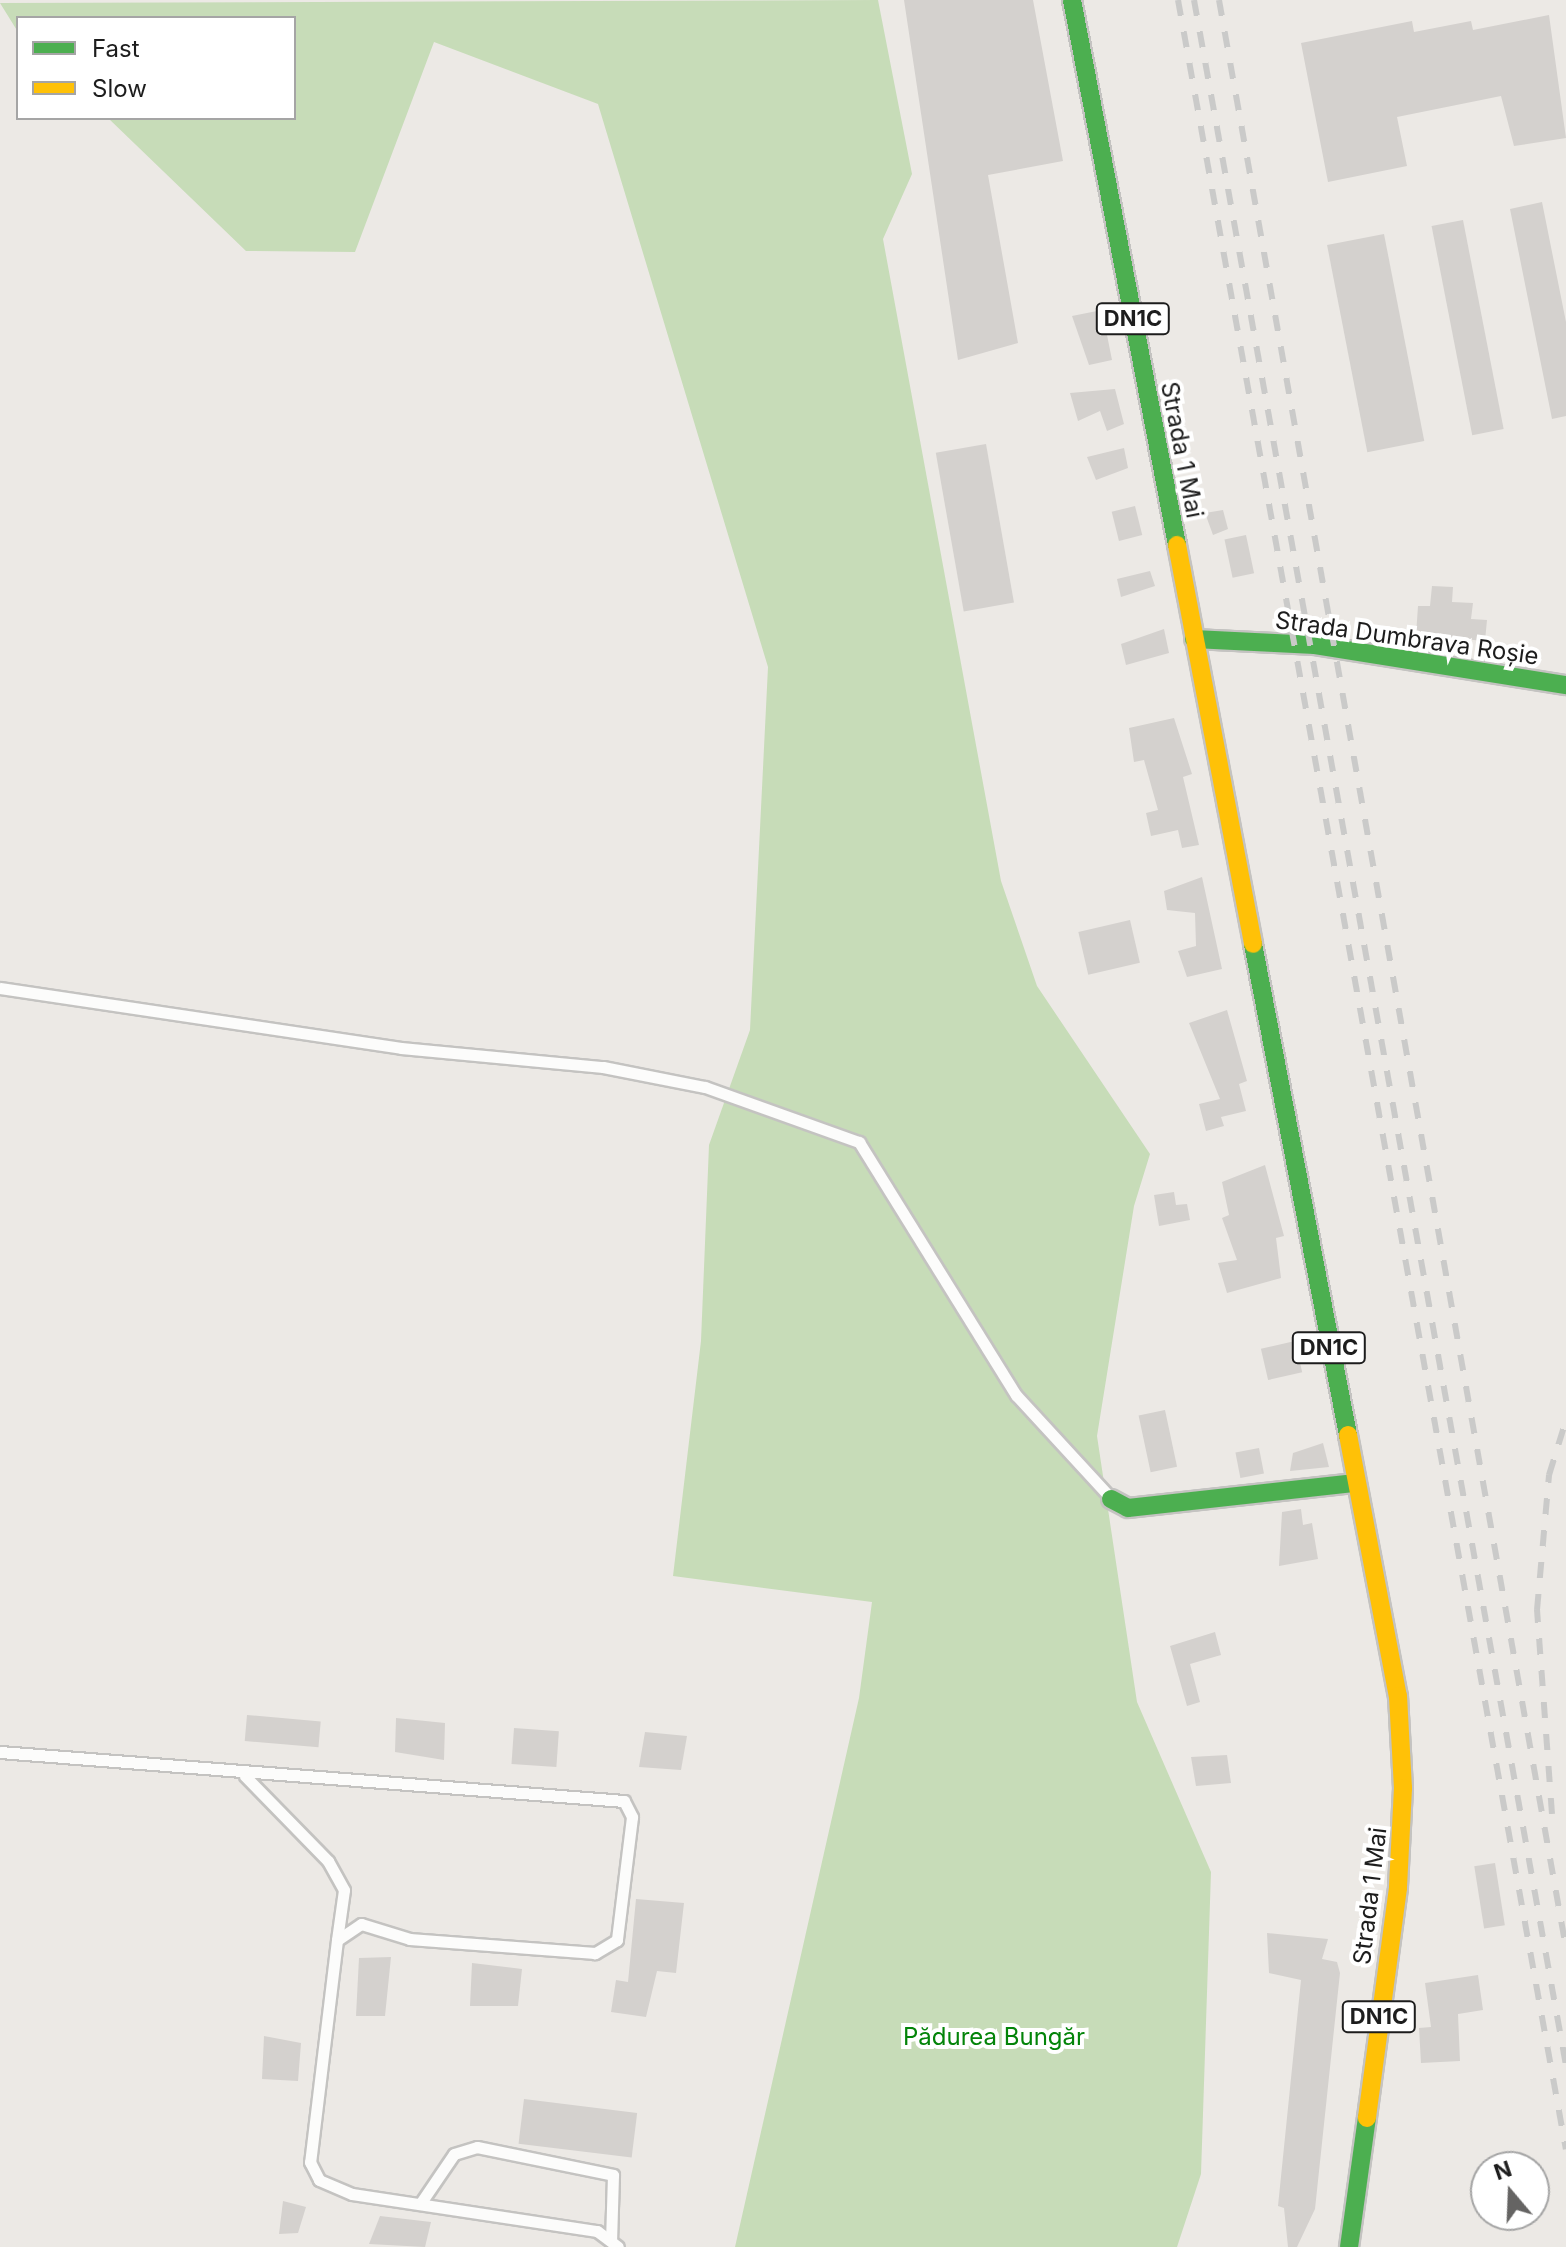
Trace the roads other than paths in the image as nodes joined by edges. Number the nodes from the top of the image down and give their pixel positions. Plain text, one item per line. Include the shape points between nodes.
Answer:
1 (1072, 0) edge
2 (1194, 639) junction
3 (1566, 685) edge
4 (0, 988) edge
5 (1356, 1483) junction
6 (1111, 1499) joint
7 (0, 1752) edge
8 (245, 1776) junction
9 (337, 1940) junction
10 (420, 2204) junction
11 (615, 2244) edge
12 (1349, 2247) edge

1 - 2 main road, Strada 1 Mai / DN1C
2 - 3 main road, Strada Dumbrava Roșie via 1315,645
2 - 5 main road, Strada 1 Mai / DN1C
4 - 6 lane via 401,1048 603,1067 705,1087 859,1142 1016,1395
5 - 6 main road via 1128,1508
5 - 12 main road, Strada 1 Mai / DN1C via 1398,1696 1403,1788 1398,1888
7 - 8 lane
8 - 9 lane via 333,1870 344,1890
8 - 9 lane via 624,1801 632,1817 617,1940 595,1953 410,1939 361,1924
9 - 10 lane via 310,2162 319,2180 352,2194
10 - 11 lane via 597,2231
10 - 11 lane via 454,2154 477,2147 613,2175

